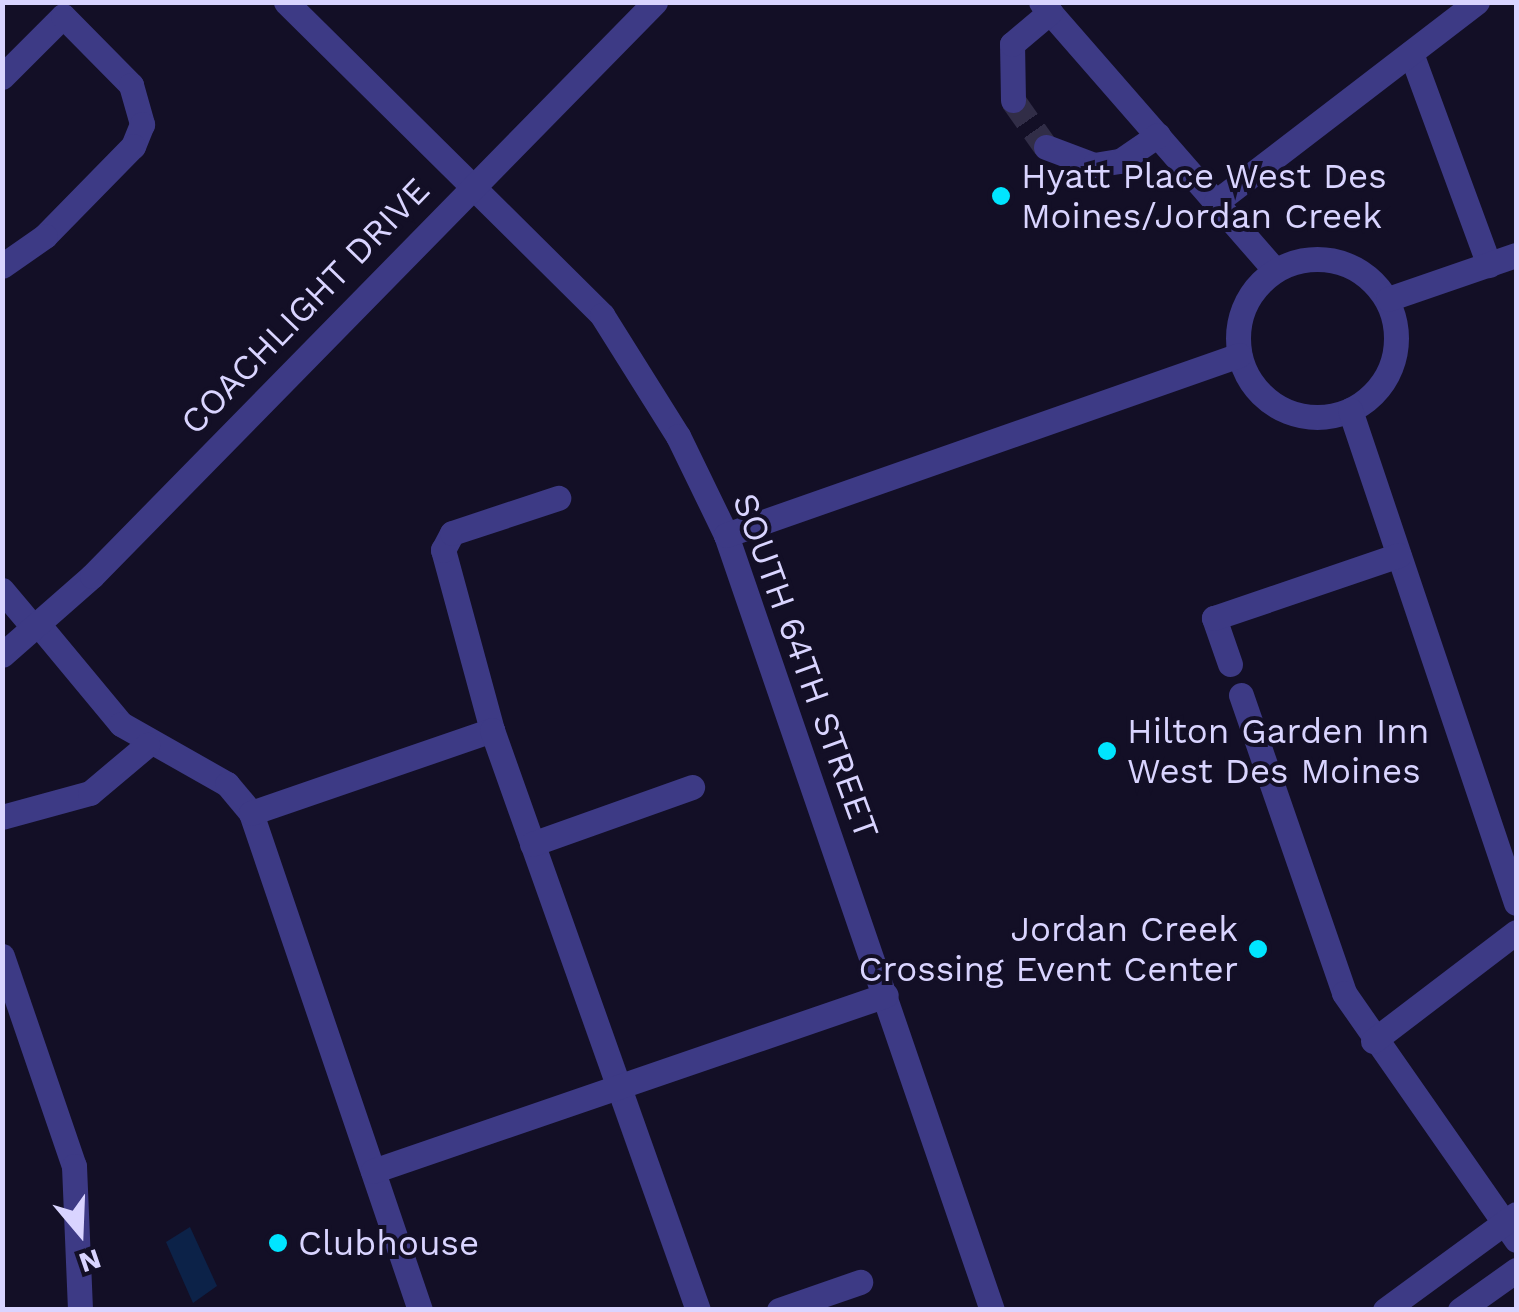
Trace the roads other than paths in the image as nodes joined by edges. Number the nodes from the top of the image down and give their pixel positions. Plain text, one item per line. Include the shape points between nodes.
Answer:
1 (286, 2) edge
2 (654, 2) edge
3 (1477, 2) edge
4 (1046, 7) edge
5 (56, 10) edge
6 (1412, 53) junction
7 (2, 77) edge
8 (1013, 100) tunnel mouth
9 (1158, 135) junction
10 (1046, 147) tunnel mouth
11 (472, 185) junction
12 (1216, 202) junction
13 (1516, 256) edge
14 (1488, 265) junction
15 (2, 266) edge
16 (1275, 270) junction
17 (1388, 299) junction
18 (1239, 355) junction
19 (1350, 410) junction
20 (558, 498) dead end
21 (726, 535) junction
22 (1399, 555) junction
23 (2, 590) edge
24 (36, 626) junction
25 (2, 655) edge
26 (1230, 664) dead end
27 (1241, 695) dead end
28 (492, 730) junction
29 (147, 745) junction
30 (692, 788) dead end
31 (251, 813) junction
32 (2, 817) edge
33 (532, 844) junction
34 (1516, 904) edge
35 (1516, 932) edge
36 (2, 956) edge
37 (886, 995) junction
38 (1373, 1041) junction
39 (618, 1088) junction
40 (373, 1171) junction
41 (1512, 1225) edge
42 (1516, 1270) edge
43 (860, 1282) dead end
44 (80, 1310) edge
45 (420, 1310) edge
46 (698, 1310) edge
47 (778, 1310) edge
48 (992, 1310) edge
49 (1385, 1310) edge
50 (1460, 1310) edge

1 - 11 street, SOUTH 64TH STREET
2 - 11 street, COACHLIGHT DRIVE
3 - 6 street
4 - 8 street via 1012,44
4 - 9 street
5 - 7 street
5 - 15 street via 131,85 140,132 34,246
6 - 12 street
6 - 14 street
9 - 10 street via 1120,161 1094,165
9 - 12 street
11 - 21 street, SOUTH 64TH STREET via 602,316
11 - 24 street, COACHLIGHT DRIVE
12 - 16 street
13 - 14 street
14 - 17 street
16 - 17 street via 1311,259 1350,264
16 - 18 street via 1248,298
17 - 19 street via 1396,350 1386,379
18 - 19 street via 1276,406 1320,418
18 - 21 street
19 - 22 street
20 - 28 street via 452,534 443,550
21 - 37 street, SOUTH 64TH STREET
22 - 26 street via 1214,618
22 - 34 street
23 - 24 street
24 - 25 street, COACHLIGHT DRIVE
24 - 29 street
27 - 38 street via 1344,993
28 - 31 street
28 - 33 street
29 - 31 street via 227,784
29 - 32 street via 90,794
30 - 33 street
31 - 40 street
33 - 39 street
35 - 38 street
36 - 44 street via 74,1166
37 - 39 street
37 - 48 street, SOUTH 64TH STREET
38 - 41 street
39 - 40 street
39 - 46 street
40 - 45 street
41 - 49 street
42 - 50 street
43 - 47 street

